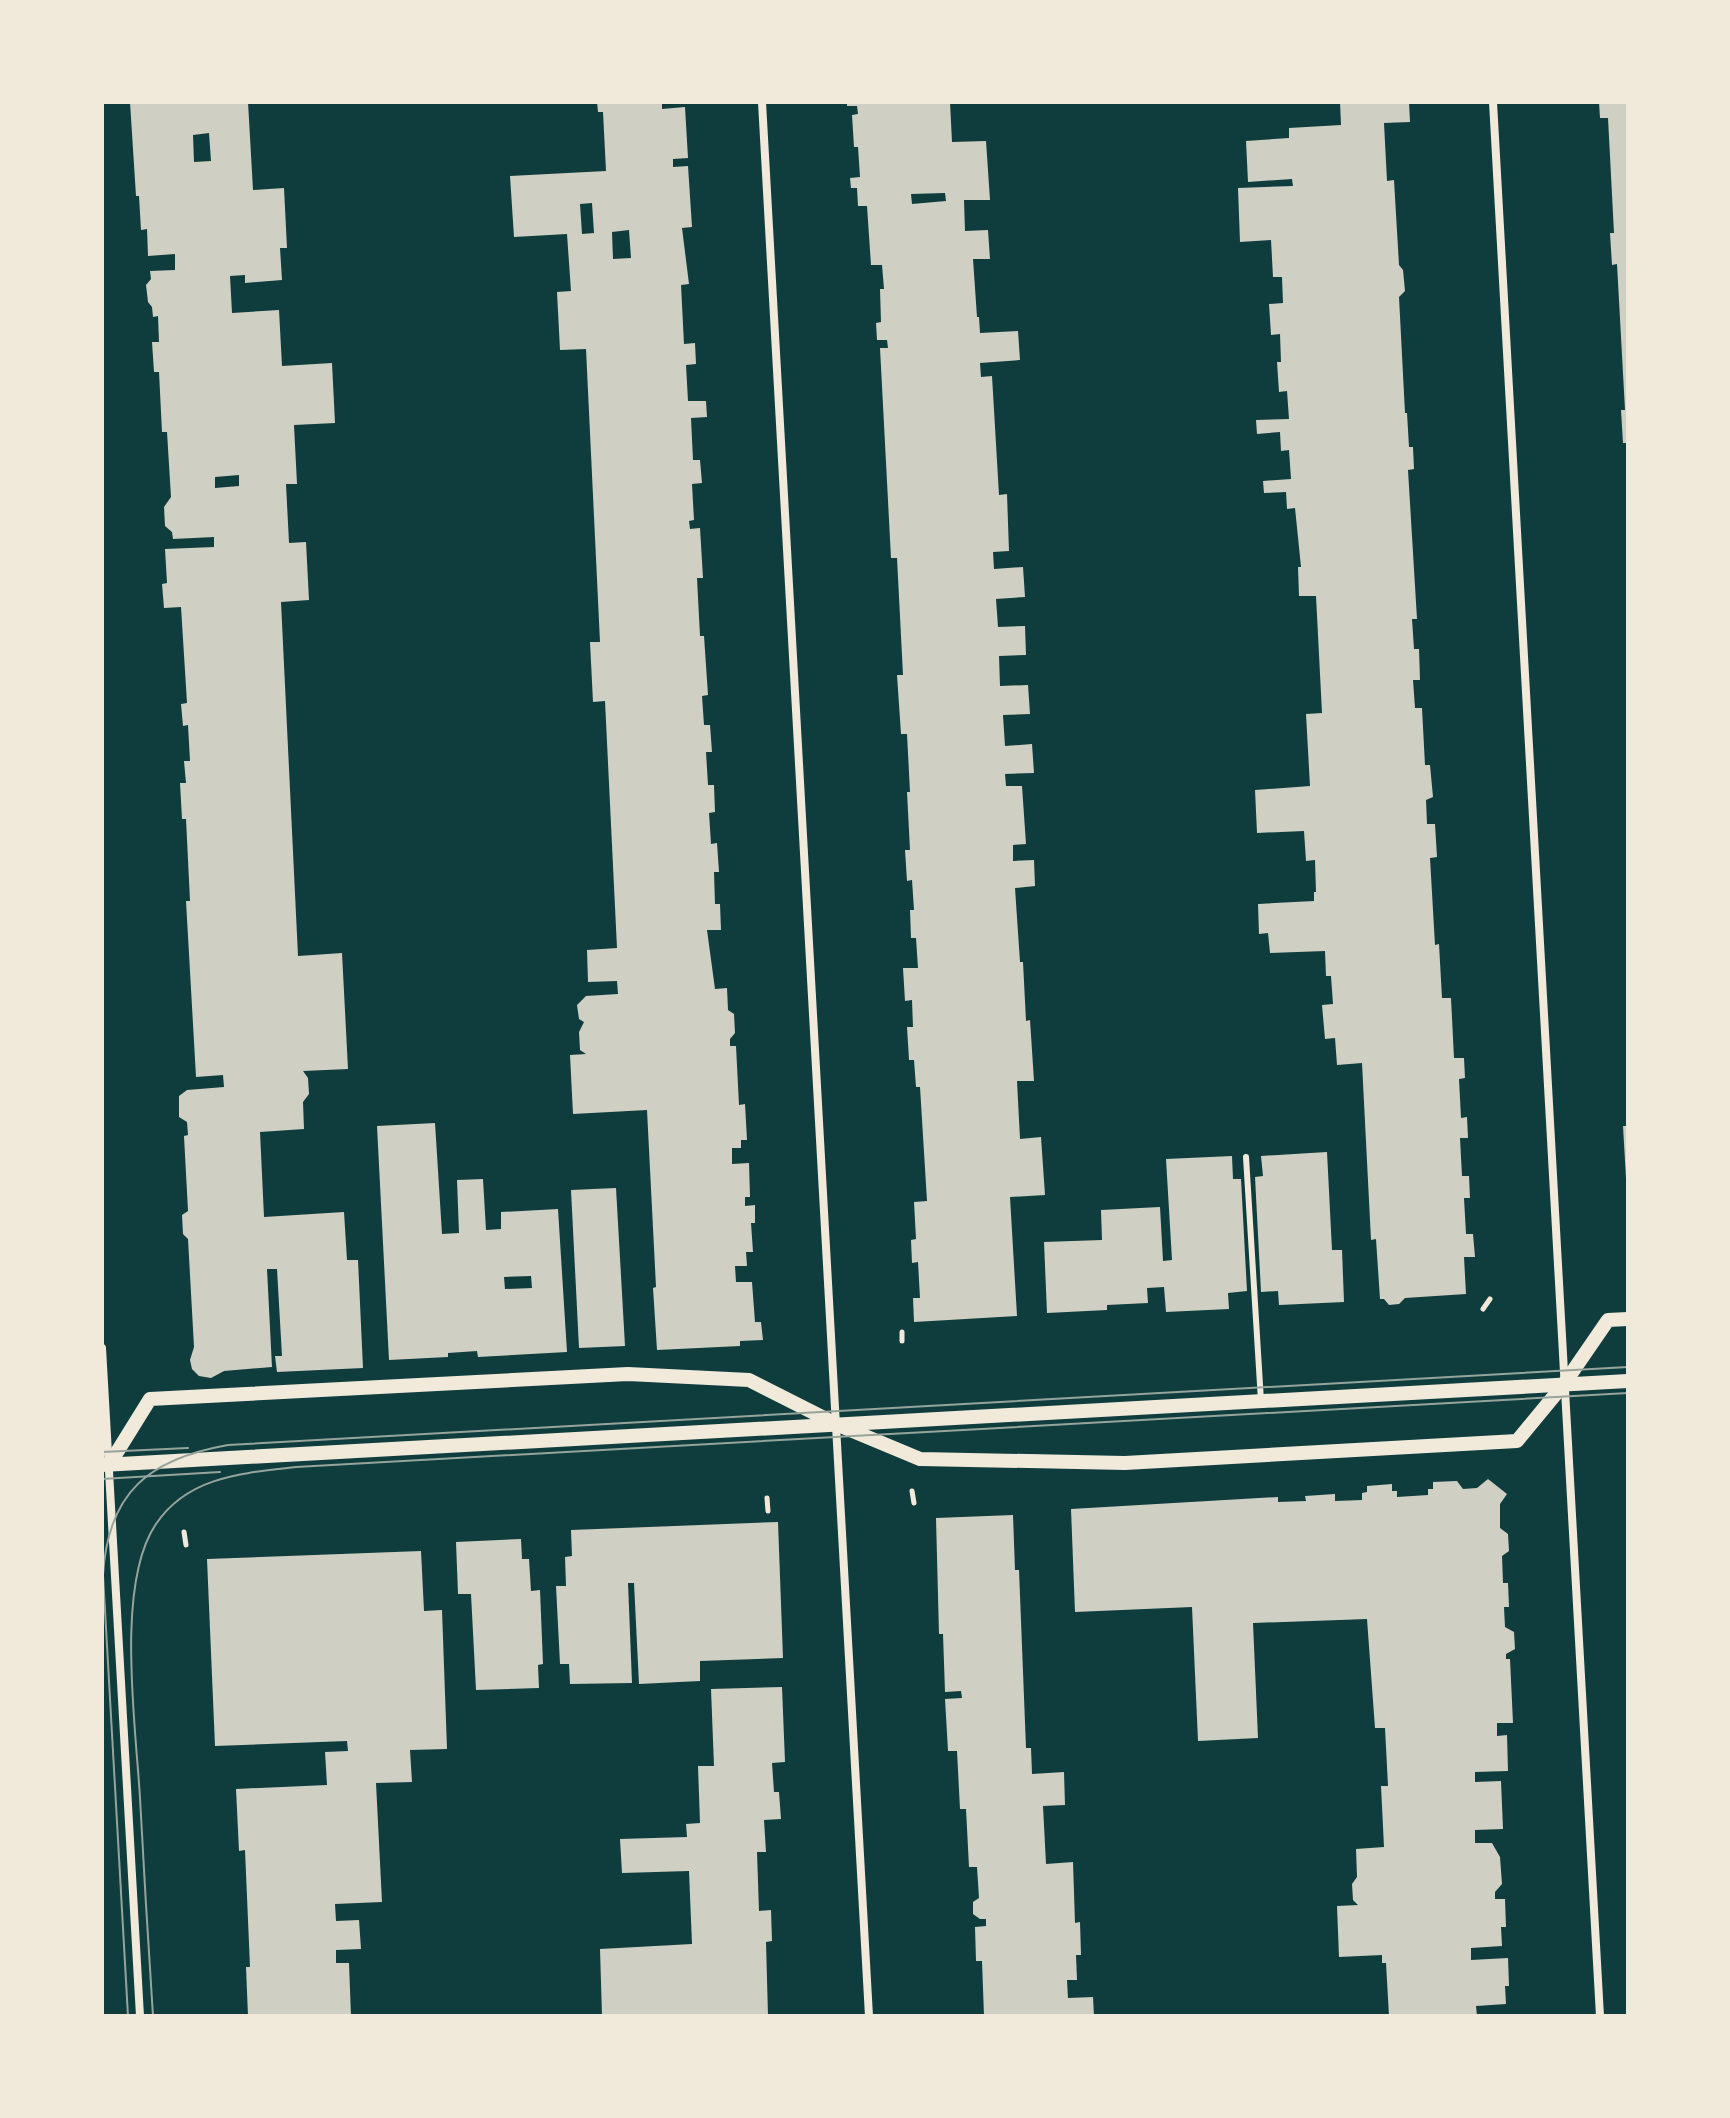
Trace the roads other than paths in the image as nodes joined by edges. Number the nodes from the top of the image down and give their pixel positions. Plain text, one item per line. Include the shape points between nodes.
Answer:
1 (762, 102) edge
2 (1493, 102) edge
3 (1246, 1157) dead end
4 (1628, 1319) edge
5 (102, 1348) edge
6 (1628, 1381) edge
7 (1564, 1384) junction
8 (1261, 1401) junction
9 (836, 1424) junction
10 (106, 1465) edge
11 (140, 2016) edge
12 (869, 2016) edge
13 (1600, 2016) edge

1 - 9 street
2 - 7 street
3 - 8 lane
4 - 7 street via 1608,1320
5 - 10 street
6 - 7 street
7 - 8 street
7 - 9 street via 1517,1441 1140,1462 920,1459
7 - 13 street
8 - 9 street
9 - 10 street
9 - 10 street via 749,1380 628,1374 150,1399
9 - 12 street
10 - 11 street

